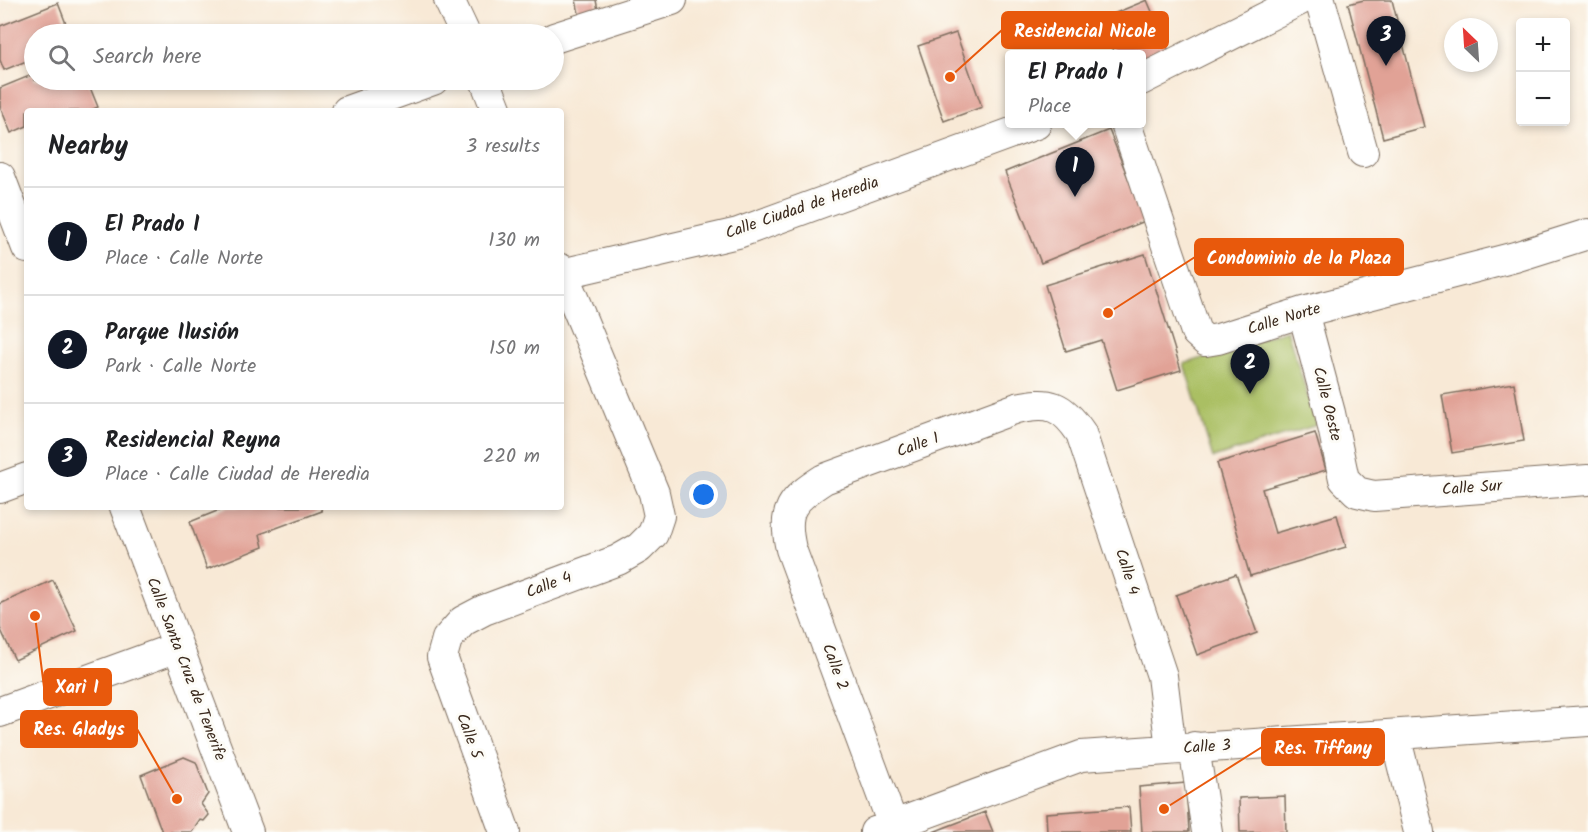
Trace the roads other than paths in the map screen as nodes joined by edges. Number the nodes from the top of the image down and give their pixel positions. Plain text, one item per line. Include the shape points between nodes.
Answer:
1 (449, 0) edge
2 (672, 0) edge
3 (1300, 0) edge
4 (1320, 0) edge
5 (460, 24) edge
6 (564, 35) edge
7 (1146, 77) edge
8 (406, 90) edge
9 (488, 90) edge
10 (356, 108) edge
11 (496, 108) edge
12 (1022, 128) edge
13 (1128, 128) edge
14 (1363, 152) dead end
15 (0, 177) edge
16 (8, 221) edge
17 (1588, 234) edge
18 (24, 244) edge
19 (564, 272) edge
20 (564, 277) edge
21 (1304, 312) junction
22 (1056, 406) joint
23 (24, 479) edge
24 (1588, 480) edge
25 (0, 488) edge
26 (1357, 492) joint
27 (790, 508) joint
28 (126, 510) edge
29 (447, 639) joint
30 (178, 646) junction
31 (0, 712) edge
32 (1588, 722) edge
33 (1395, 735) junction
34 (1183, 748) junction
35 (884, 828) edge
36 (248, 832) edge
37 (505, 832) edge
38 (1207, 832) edge
39 (1419, 832) edge

1 - 5 street
2 - 6 street
3 - 7 street
4 - 14 street
8 - 10 street
9 - 11 street
12 - 19 street, Calle Ciudad de Heredia via 738,233
13 - 21 street, Calle Norte via 1196,332 1206,341 1218,339
15 - 16 street
16 - 18 street
17 - 21 street, Calle Norte
20 - 29 street, Calle 4 via 654,493 659,516 653,534 639,548 618,560 484,610 463,621
21 - 26 street, Calle Oeste via 1344,479
22 - 27 street, Calle 1 via 1017,408 824,479 804,492
22 - 34 street, Calle 4 via 1081,433
23 - 25 street
24 - 26 street, Calle Sur via 1374,496
27 - 35 street, Calle 2 via 786,528 791,549
28 - 30 street, Calle Santa Cruz de Tenerife
29 - 37 street, Calle 5 via 442,657 445,668
30 - 31 street
30 - 36 street, Calle Santa Cruz de Tenerife
32 - 33 street, Calle 3
33 - 34 street, Calle 3
33 - 39 street
34 - 35 street, Calle 3 via 1072,758
34 - 38 street, Calle 4

